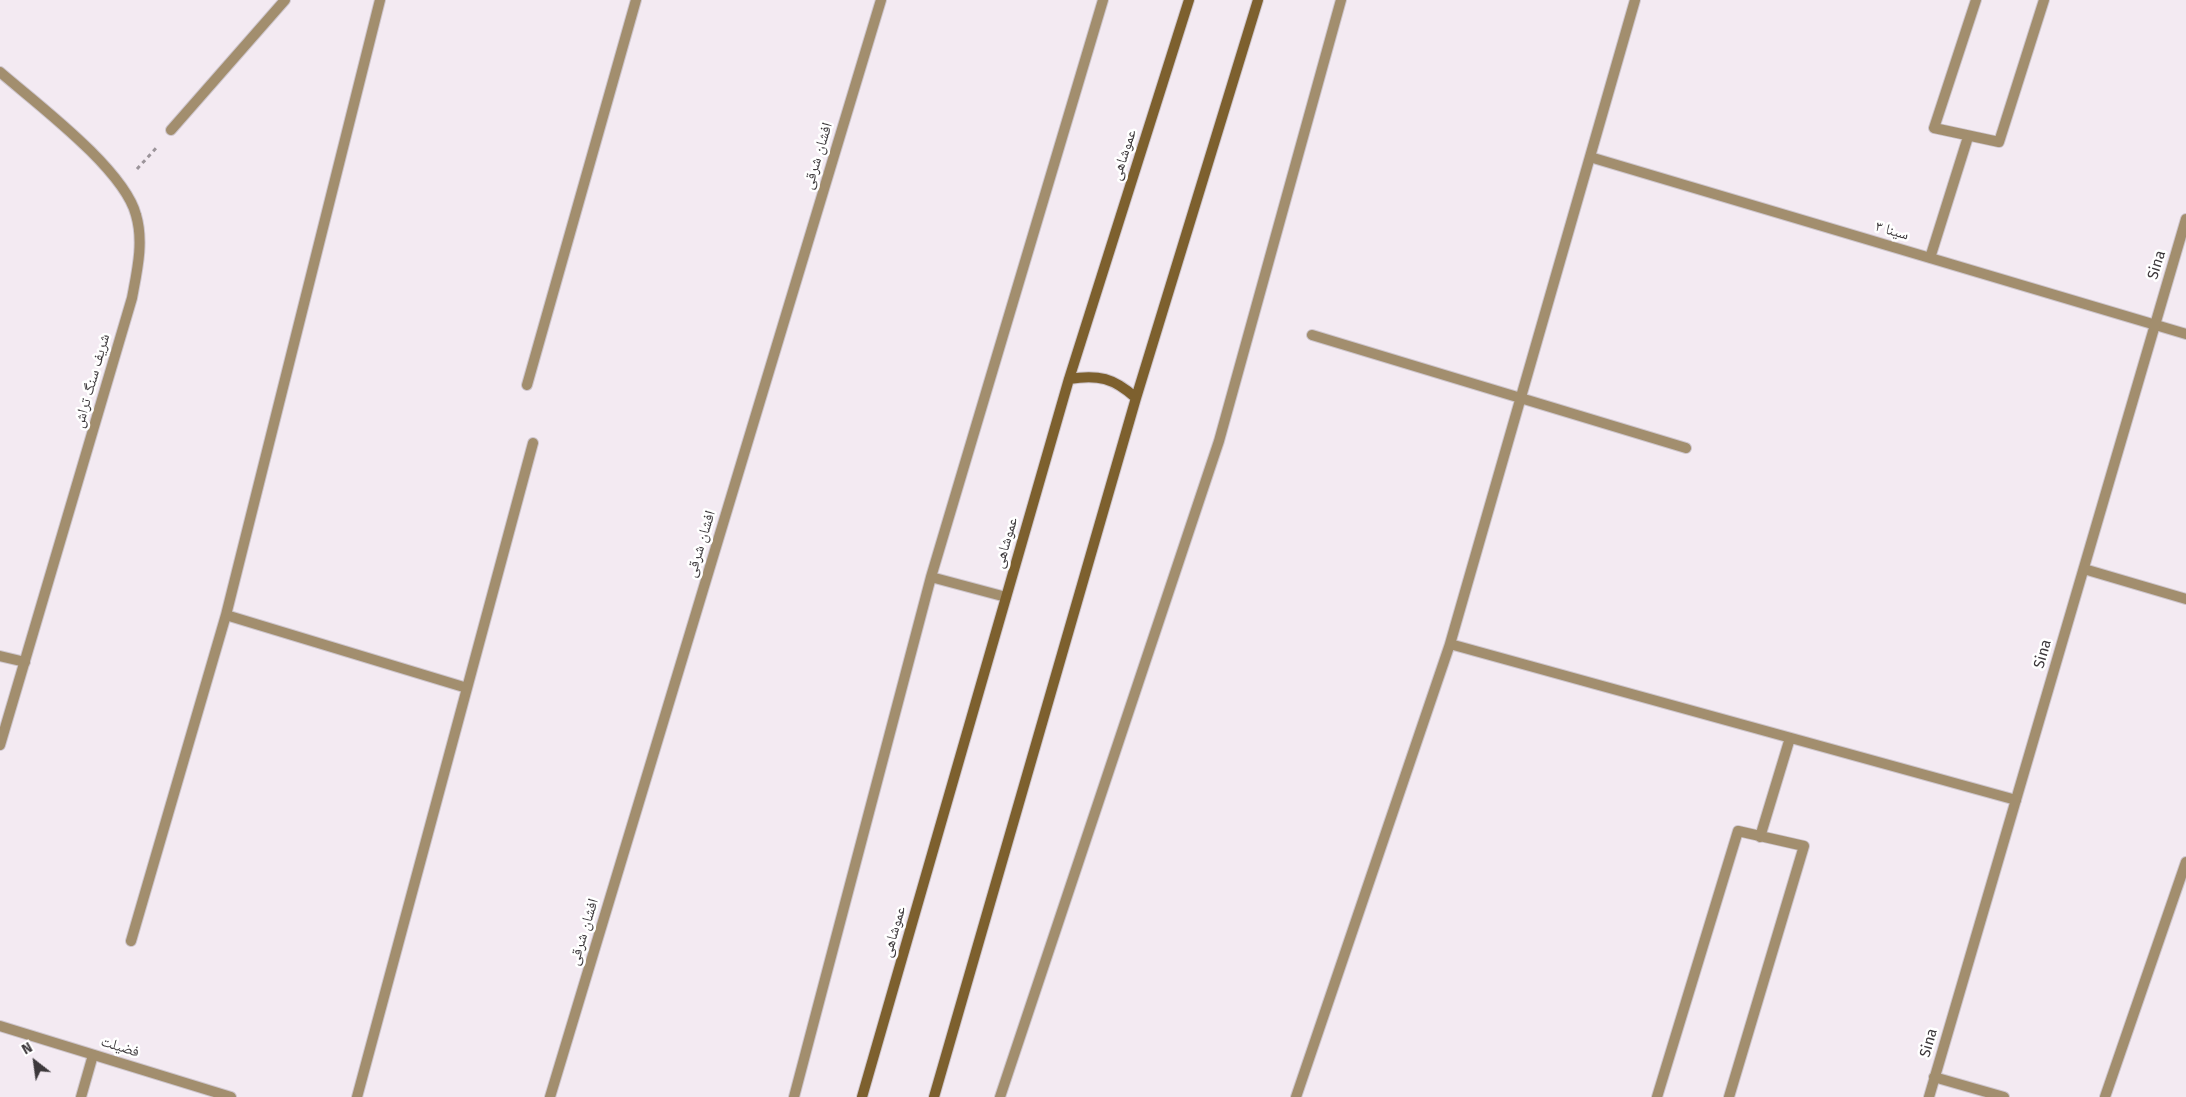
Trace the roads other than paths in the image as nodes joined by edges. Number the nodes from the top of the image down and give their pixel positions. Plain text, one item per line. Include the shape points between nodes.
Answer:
1 (285, 0) edge
2 (380, 0) edge
3 (636, 0) edge
4 (881, 0) edge
5 (1103, 0) edge
6 (1188, 0) edge
7 (1258, 0) edge
8 (1341, 0) edge
9 (1635, 0) edge
10 (1976, 0) edge
11 (2044, 0) edge
12 (0, 72) edge
13 (171, 130) road end
14 (1968, 137) junction
15 (1590, 157) junction
16 (2186, 219) edge
17 (1930, 258) junction
18 (2154, 325) junction
19 (2186, 334) edge
20 (1312, 336) dead end
21 (1069, 379) junction
22 (527, 385) dead end
23 (1136, 398) junction
24 (1520, 398) junction
25 (533, 443) dead end
26 (1686, 448) dead end
27 (2084, 569) junction
28 (931, 577) junction
29 (1006, 597) junction
30 (2186, 599) edge
31 (226, 615) junction
32 (1450, 644) junction
33 (0, 656) edge
34 (24, 662) junction
35 (467, 688) junction
36 (1790, 738) junction
37 (0, 745) edge
38 (2016, 800) junction
39 (1760, 837) junction
40 (2186, 862) edge
41 (131, 941) dead end
42 (0, 1026) edge
43 (93, 1055) junction
44 (1934, 1077) junction
45 (80, 1097) edge
46 (230, 1097) edge
47 (357, 1097) edge
48 (550, 1097) edge
49 (794, 1097) edge
50 (862, 1097) edge
51 (934, 1097) edge
52 (1000, 1097) edge
53 (1296, 1097) edge
54 (1657, 1097) edge
55 (1730, 1097) edge
56 (1928, 1097) edge
57 (2004, 1097) edge
58 (2105, 1097) edge

1 - 13 street
2 - 31 street
3 - 22 street
4 - 48 street, افشان شرقی
5 - 28 street
6 - 21 main road, عموشاهی
7 - 23 main road
8 - 52 street via 1219,441
9 - 15 street
10 - 14 street via 1934,128
11 - 14 street via 1999,142
12 - 34 street, شریف سنگ تراش via 94,154 122,186 136,214 140,248 132,298
14 - 17 street
15 - 17 street, سینا ۳
15 - 24 street
16 - 18 street, Sina
17 - 18 street, سینا ۳
18 - 19 street, سینا ۳
18 - 27 street, Sina
20 - 24 street
21 - 23 main road via 1105,378
21 - 29 main road, عموشاهی
23 - 51 main road
24 - 26 street
24 - 32 street
25 - 35 street
27 - 30 street
27 - 38 street, Sina
28 - 29 street
28 - 49 street
29 - 50 main road, عموشاهی
31 - 35 street
31 - 41 street
32 - 36 street
32 - 53 street
33 - 34 street
34 - 37 street, شریف سنگ تراش
35 - 47 street
36 - 38 street
36 - 39 street
38 - 44 street, Sina
39 - 54 street via 1738,831
39 - 55 street via 1804,846
40 - 58 street
42 - 43 street, فضیلت
43 - 45 street
43 - 46 street, فضیلت
44 - 56 street, Sina
44 - 57 street

